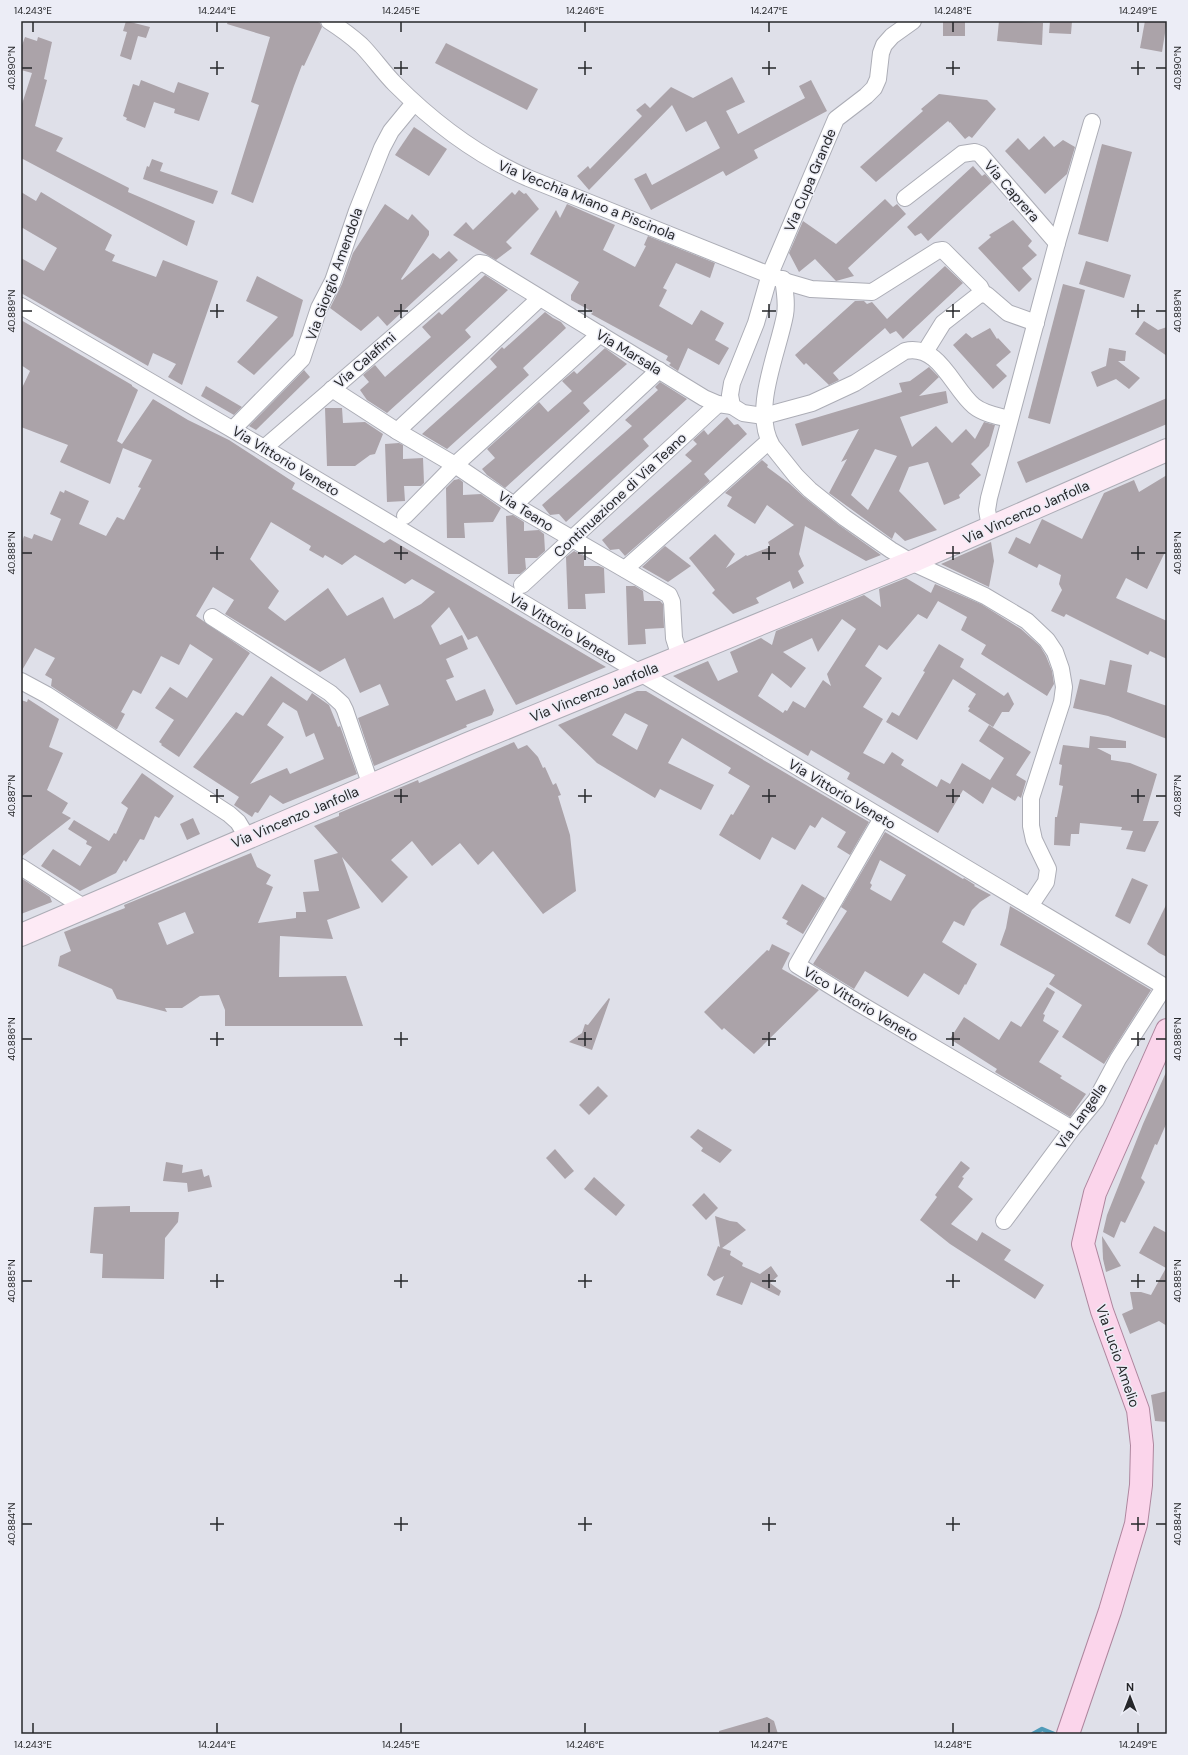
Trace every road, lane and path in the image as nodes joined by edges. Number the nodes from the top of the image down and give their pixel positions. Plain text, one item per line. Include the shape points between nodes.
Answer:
1 (329, 21) edge
2 (913, 21) edge
3 (414, 103) junction
4 (1092, 122) dead end
5 (905, 198) dead end
6 (1057, 242) junction
7 (487, 265) joint
8 (776, 276) junction
9 (983, 294) junction
10 (540, 298) junction
11 (21, 306) edge
12 (1036, 323) junction
13 (600, 334) junction
14 (925, 352) junction
15 (659, 370) junction
16 (332, 389) junction
17 (725, 405) junction
18 (1009, 419) junction
19 (764, 420) junction
20 (232, 429) junction
21 (397, 431) junction
22 (769, 441) junction
23 (264, 448) junction
24 (1167, 450) edge
25 (455, 464) junction
26 (514, 505) junction
27 (405, 516) dead end
28 (990, 527) junction
29 (572, 539) junction
30 (911, 562) junction
31 (625, 569) junction
32 (522, 585) dead end
33 (212, 617) dead end
34 (680, 657) junction
35 (641, 674) junction
36 (21, 681) edge
37 (371, 786) junction
38 (882, 818) junction
39 (247, 837) junction
40 (21, 867) edge
41 (1030, 906) junction
42 (85, 908) junction
43 (21, 935) edge
44 (1166, 987) edge
45 (1167, 1030) edge
46 (1072, 1129) junction
47 (1004, 1221) dead end
48 (1068, 1734) edge

1 - 3 street, Via Vecchia Miano a Piscinola via 360,44
2 - 8 street, Via Cupa Grande via 884,44 874,88 836,119
3 - 8 street, Via Vecchia Miano a Piscinola via 481,154 508,170
3 - 20 street, Via Giorgio Amendola via 391,131 382,148 333,281 319,308 302,359
4 - 6 street
5 - 6 street, Via Caprera via 962,154 975,152 980,154
6 - 12 street
7 - 10 street, Via Marsala
7 - 16 street, Via Calafimi via 479,263 475,266
8 - 9 street, Via Vecchia Miano a Piscinola via 810,289 870,292 937,251 943,250 980,287
8 - 17 street
8 - 19 street via 786,295 785,314 768,386
9 - 12 street via 1008,313
9 - 14 street via 943,323
10 - 13 street, Via Marsala
10 - 21 street
11 - 20 street, Via Vittorio Veneto
12 - 18 street
13 - 15 street, Via Marsala
13 - 25 street
14 - 18 street via 936,360 976,407
14 - 19 street via 905,351 826,398
15 - 17 street, Via Marsala via 704,398
15 - 26 street
16 - 21 street, Via Teano
16 - 23 street, Via Calafimi
17 - 19 street
17 - 29 street, Continuazione di Via Teano
18 - 28 street via 989,498
19 - 22 street
20 - 23 street, Via Vittorio Veneto
21 - 25 street, Via Teano
22 - 30 street via 796,476 824,502
22 - 31 street
23 - 35 street, Via Vittorio Veneto
24 - 28 main road, Via Vincenzo Janfolla
25 - 26 street, Via Teano
25 - 27 street
26 - 29 street, Via Teano
28 - 30 main road, Via Vincenzo Janfolla
29 - 31 street, Via Teano
29 - 32 street, Continuazione di Via Teano
30 - 34 main road, Via Vincenzo Janfolla
30 - 41 street via 955,582 1027,621 1047,640 1061,669 1064,686 1062,702 1031,798 1034,840 1048,870 1046,882
31 - 34 street, Via Teano via 671,597 674,638
33 - 37 street via 336,698 345,710
34 - 35 main road, Via Vincenzo Janfolla
35 - 37 main road, Via Vincenzo Janfolla via 467,744
35 - 38 street, Via Vittorio Veneto
36 - 39 street via 47,695 229,814 238,822
37 - 39 main road, Via Vincenzo Janfolla
38 - 41 street, Via Vittorio Veneto
38 - 46 street, Vico Vittorio Veneto via 797,965
39 - 42 main road, Via Vincenzo Janfolla
40 - 42 street
41 - 44 street, Via Vittorio Veneto
42 - 43 main road, Via Vincenzo Janfolla
44 - 46 street, Via Langella via 1118,1059 1096,1100
45 - 48 main road, Via Lucio Amelio via 1095,1193 1083,1244 1102,1311 1138,1410 1142,1445 1141,1485 1136,1524 1110,1611
46 - 47 street, Via Langella

